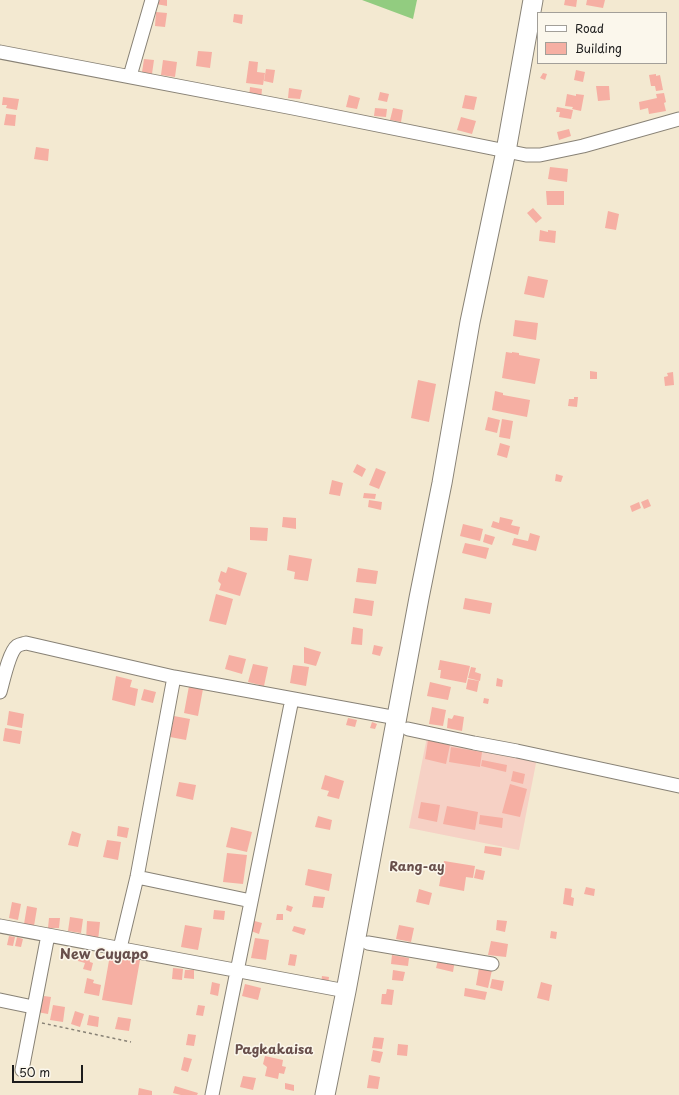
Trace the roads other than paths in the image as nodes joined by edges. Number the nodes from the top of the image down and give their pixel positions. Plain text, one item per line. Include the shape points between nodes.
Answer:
1 (152, 0) edge
2 (534, 0) edge
3 (547, 0) edge
4 (544, 12) edge
5 (0, 52) edge
6 (537, 52) edge
7 (130, 76) junction
8 (679, 119) edge
9 (512, 152) junction
10 (174, 677) junction
11 (0, 692) edge
12 (292, 699) junction
13 (402, 723) junction
14 (679, 786) edge
15 (137, 877) junction
16 (251, 901) junction
17 (0, 926) edge
18 (48, 935) junction
19 (368, 943) junction
20 (120, 948) junction
21 (492, 964) dead end
22 (237, 970) junction
23 (346, 991) junction
24 (0, 1000) edge
25 (34, 1007) junction
26 (22, 1070) dead end
27 (212, 1095) edge
28 (325, 1095) edge
29 (338, 1095) edge

1 - 7 street
2 - 9 highway
3 - 4 highway
5 - 7 street
6 - 9 highway
7 - 9 street
8 - 9 street via 554,153 540,155
9 - 13 highway via 470,322
10 - 11 street via 26,643 14,649
10 - 12 street
10 - 15 street
12 - 13 street
12 - 16 street
13 - 14 street via 474,743
13 - 19 highway
13 - 23 highway
15 - 16 street
15 - 20 street
16 - 22 street
17 - 18 street
18 - 20 street
18 - 25 street
19 - 21 street
19 - 29 highway
20 - 22 street
22 - 23 street
22 - 27 street
23 - 28 highway
24 - 25 street
25 - 26 street

